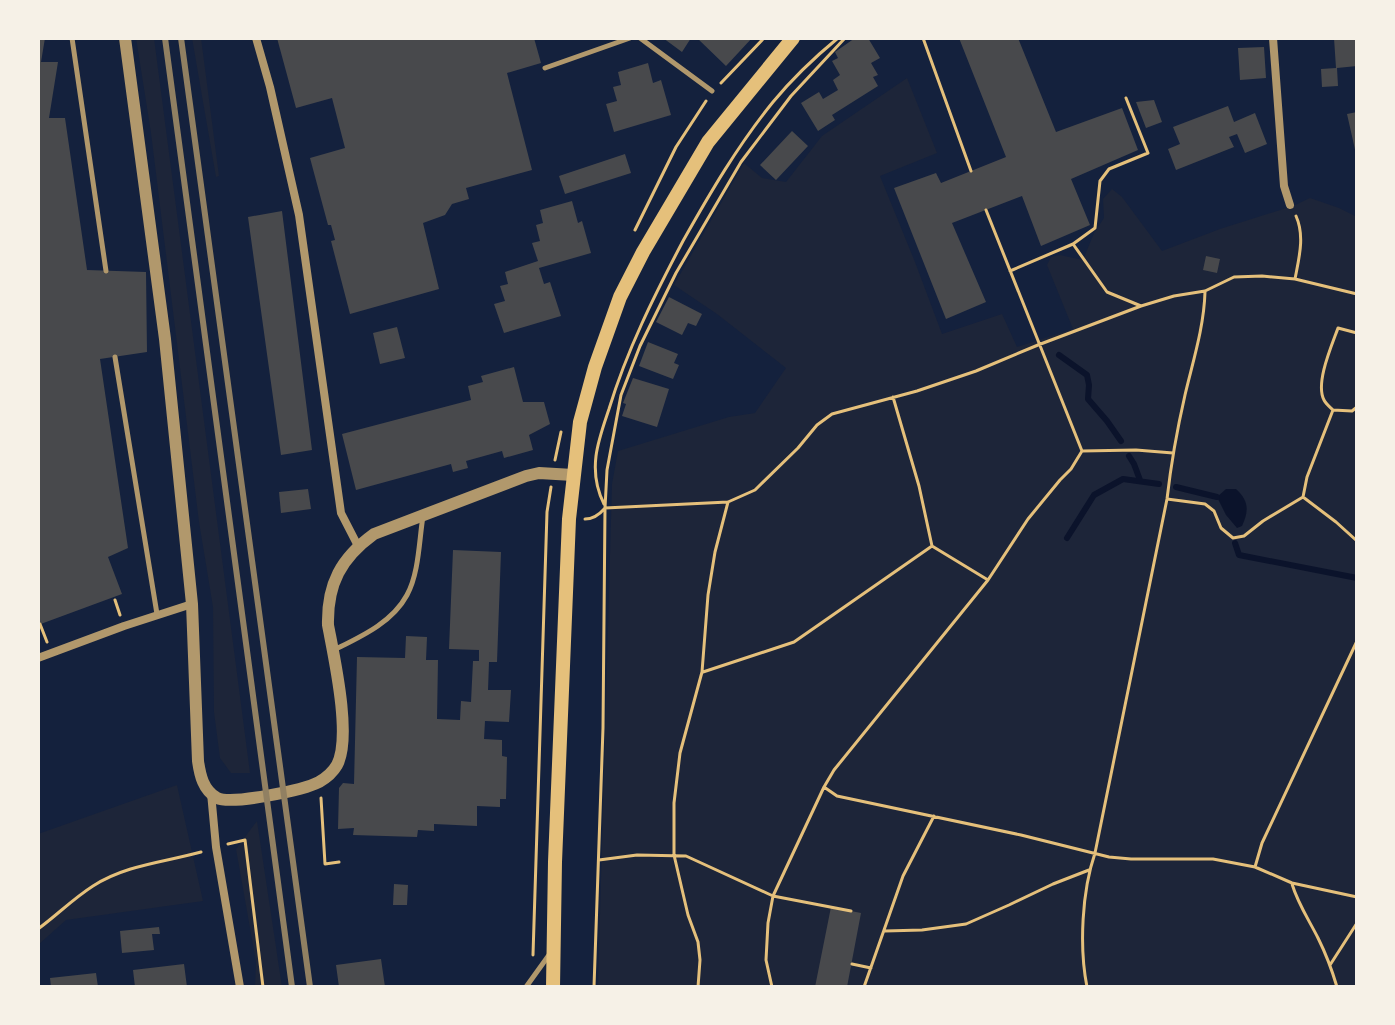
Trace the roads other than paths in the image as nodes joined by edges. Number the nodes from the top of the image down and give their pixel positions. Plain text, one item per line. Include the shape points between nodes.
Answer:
1 (72, 38) edge
2 (125, 38) edge
3 (256, 38) edge
4 (630, 38) edge
5 (640, 38) edge
6 (793, 38) edge
7 (1273, 38) edge
8 (545, 68) dead end
9 (712, 91) dead end
10 (1290, 205) road end
11 (106, 271) dead end
12 (115, 357) dead end
13 (573, 475) junction
14 (423, 514) junction
15 (358, 546) junction
16 (192, 604) junction
17 (157, 615) junction
18 (333, 651) junction
19 (38, 658) edge
20 (211, 792) junction
21 (554, 948) junction
22 (240, 987) edge
23 (526, 987) edge
24 (553, 987) edge

1 - 11 lane
2 - 16 street via 165,339
3 - 15 street via 299,215 341,513
4 - 8 lane
5 - 9 lane
6 - 13 main road via 708,142 620,297 580,422
7 - 10 street via 1284,186
12 - 17 lane
13 - 14 street via 526,476
13 - 21 main road
14 - 15 street
14 - 18 lane via 407,596 388,619
15 - 18 street via 332,588 328,607
16 - 17 street
16 - 20 street via 198,761 202,781
17 - 19 street
18 - 20 street via 344,737 331,772 318,783 246,800 218,798
20 - 22 street
21 - 23 lane
21 - 24 main road

